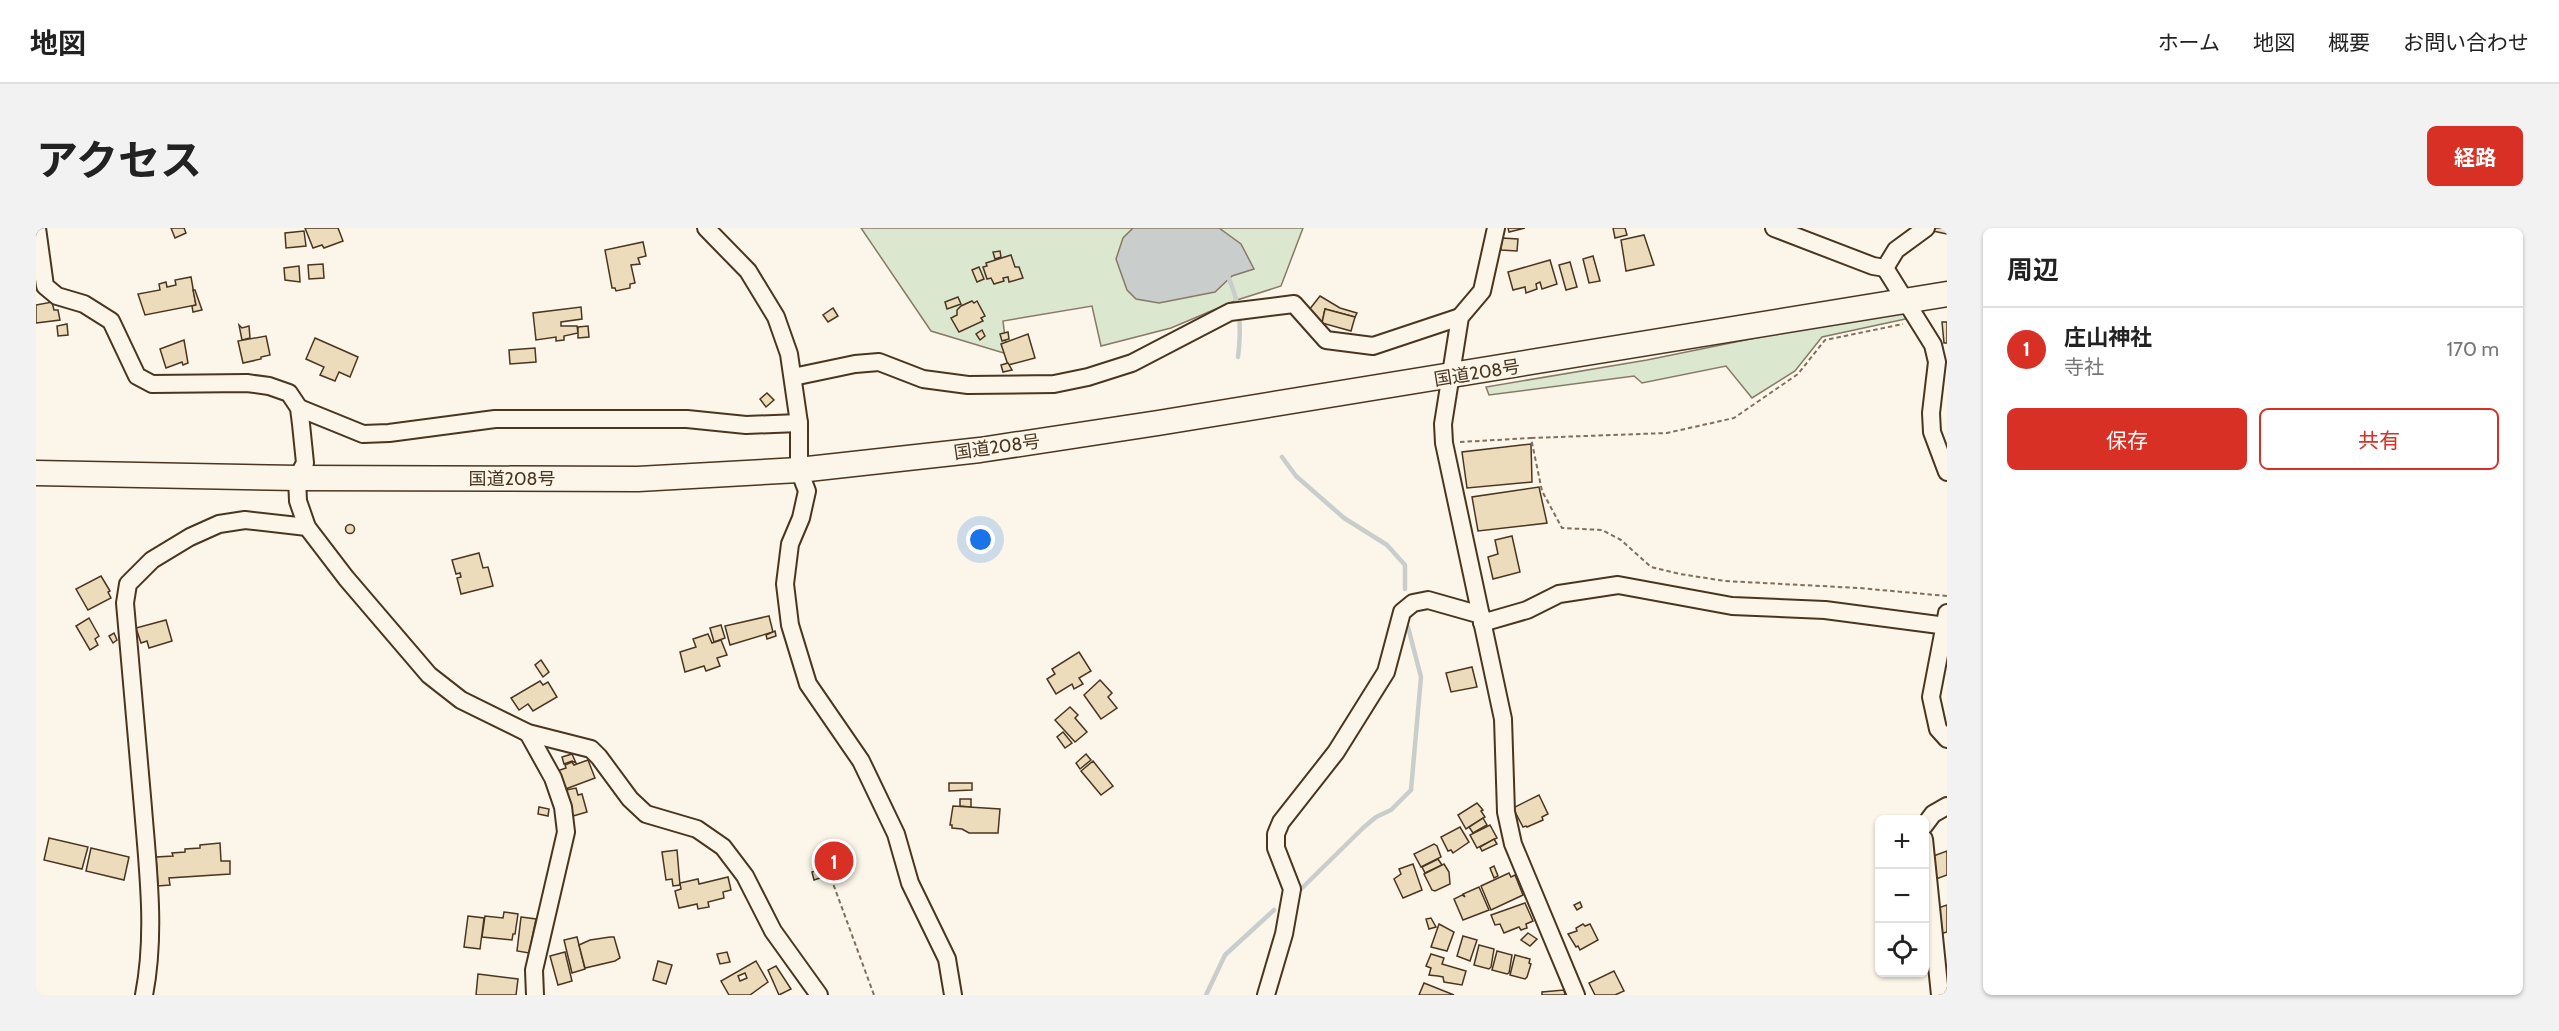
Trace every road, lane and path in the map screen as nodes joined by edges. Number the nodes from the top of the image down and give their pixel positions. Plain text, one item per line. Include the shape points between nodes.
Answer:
1 (37, 228) edge
2 (706, 228) edge
3 (1496, 228) edge
4 (1774, 228) edge
5 (1926, 228) edge
6 (1885, 268) junction
7 (1947, 294) edge
8 (43, 295) edge
9 (1905, 301) junction
10 (1460, 317) junction
11 (1918, 321) junction
12 (793, 377) junction
13 (1451, 377) junction
14 (299, 408) junction
15 (799, 423) junction
16 (1531, 438) junction
17 (1444, 443) junction
18 (799, 470) junction
19 (1947, 472) edge
20 (36, 473) edge
21 (297, 478) junction
22 (307, 527) junction
23 (1947, 596) edge
24 (1481, 619) junction
25 (1946, 622) edge
26 (528, 733) junction
27 (1947, 739) edge
28 (1947, 806) edge
29 (1929, 819) edge
30 (1927, 869) edge
31 (831, 878) dead end
32 (144, 995) edge
33 (535, 995) edge
34 (819, 995) edge
35 (874, 995) edge
36 (953, 995) edge
37 (1266, 995) edge
38 (1576, 995) edge
39 (1940, 995) edge

1 - 8 street
2 - 12 street via 748,271 776,317
3 - 10 street via 1482,291
4 - 6 street
5 - 6 street via 1896,250
6 - 9 street
7 - 9 highway, 国道208号
8 - 14 street via 84,304 111,321 137,376 152,384 269,386 289,393
9 - 11 street
9 - 13 highway, 国道208号
10 - 12 street via 1373,346 1326,340 1294,304 1248,309 1230,312 1132,363 1054,384 968,385 923,379 879,362
10 - 13 street
11 - 16 path via 1825,340 1798,374 1734,418 1667,433
11 - 19 street via 1935,354 1932,432
12 - 15 street
13 - 17 street
13 - 18 highway, 国道208号 via 980,450
14 - 15 street via 363,434 495,419
14 - 21 street via 305,463
15 - 18 street
16 - 17 path
16 - 23 path via 1542,490 1562,528 1602,531 1621,540 1651,567 1725,581
17 - 24 street
18 - 21 highway, 国道208号 via 638,479
18 - 36 street via 807,491 790,544 785,584 793,635 808,684 861,761 896,834 910,883 947,959
20 - 21 highway, 国道208号
21 - 22 street via 298,501
22 - 26 street via 429,675 461,700
22 - 32 street via 245,520 219,524 152,560 128,584 125,603 150,929 150,964
24 - 25 street via 1527,610 1559,594 1618,585 1732,606
24 - 37 street via 1428,600 1413,603 1402,612 1386,672 1336,752 1281,822 1276,848 1292,889
24 - 38 street via 1503,719 1506,812 1513,844
25 - 27 street via 1931,697 1938,729
26 - 33 street via 553,778 566,832 534,970
26 - 34 street via 591,750 646,814 697,829 723,847 745,876 773,931
28 - 29 street
30 - 39 street
31 - 35 path

